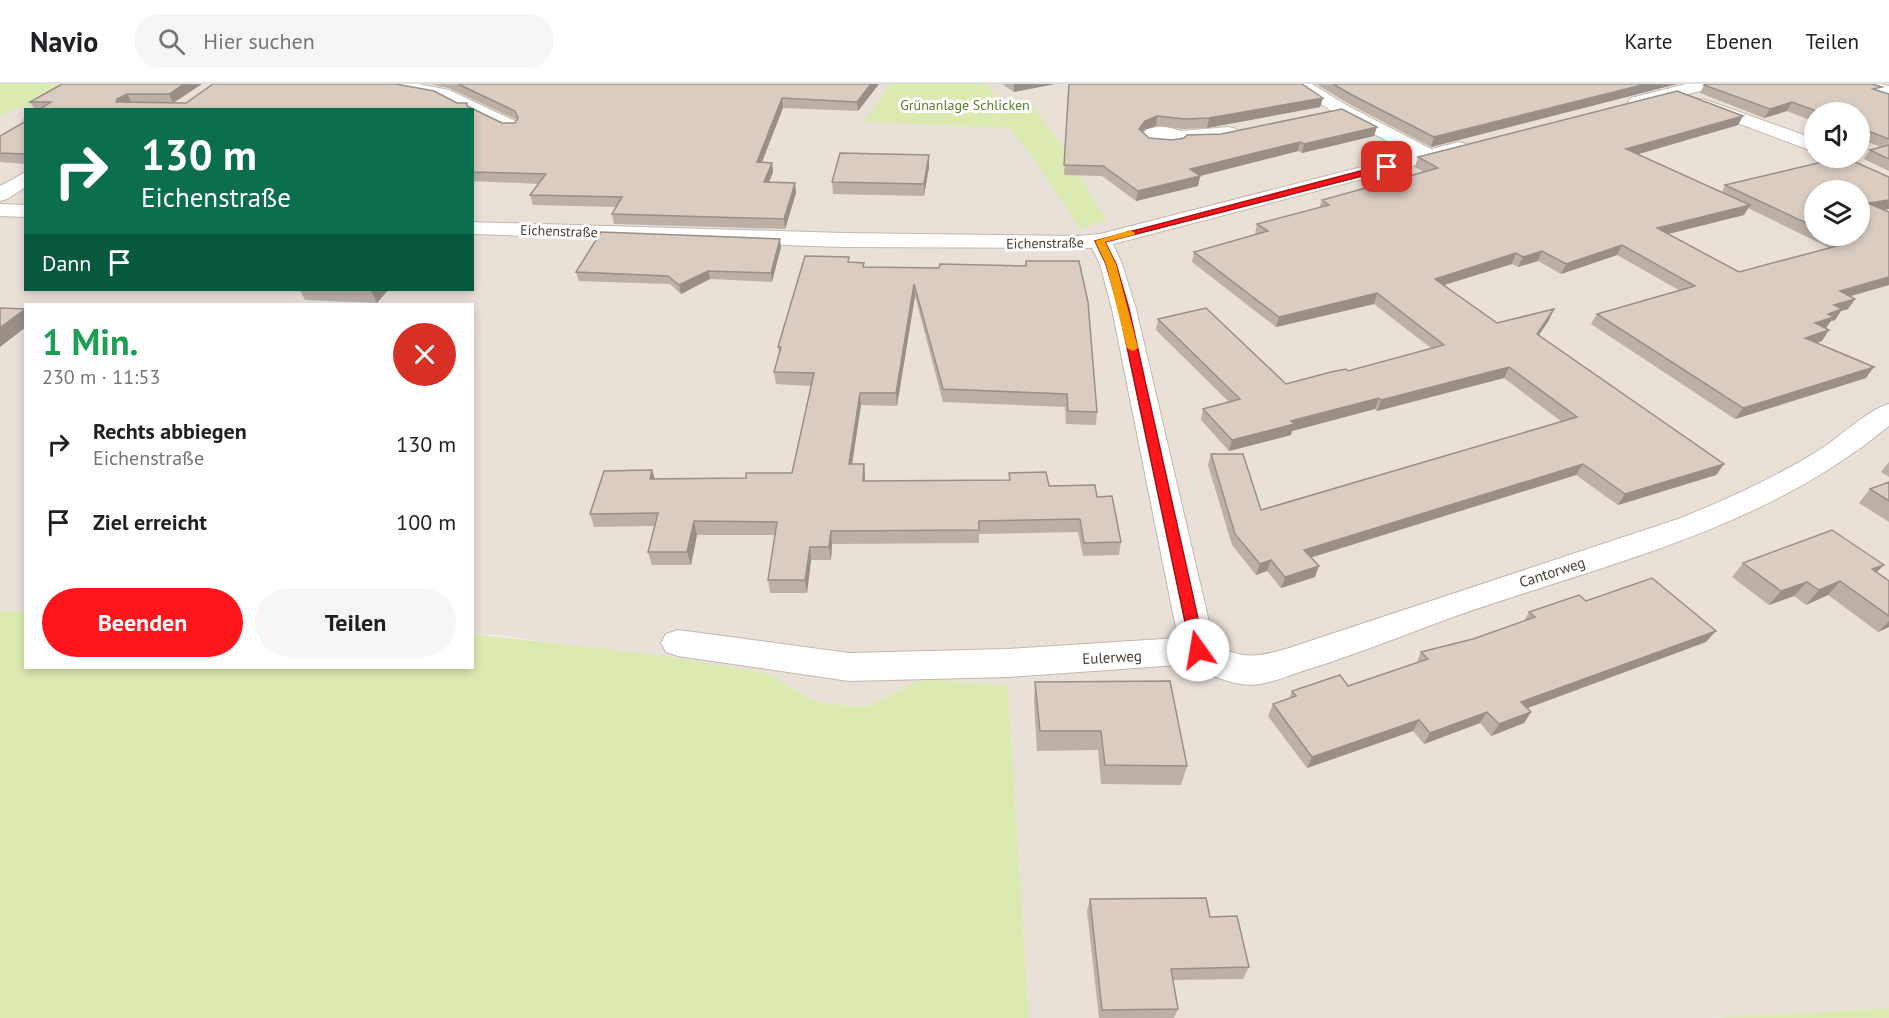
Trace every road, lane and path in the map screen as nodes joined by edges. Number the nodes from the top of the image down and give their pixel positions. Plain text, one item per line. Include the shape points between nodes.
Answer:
1 (391, 84) edge
2 (1300, 84) edge
3 (1706, 84) edge
4 (1862, 84) edge
5 (1674, 92) junction
6 (1889, 92) edge
7 (1618, 107) edge
8 (472, 108) edge
9 (474, 109) edge
10 (1342, 110) junction
11 (1320, 115) edge
12 (510, 126) edge
13 (1246, 129) edge
14 (1176, 137) edge
15 (1804, 142) edge
16 (1475, 144) edge
17 (1429, 156) junction
18 (24, 179) edge
19 (0, 195) edge
20 (0, 210) edge
21 (24, 211) edge
22 (474, 228) edge
23 (1100, 241) junction
24 (1889, 412) edge
25 (678, 643) dead end
26 (1198, 650) junction

1 - 8 street via 442,94
2 - 10 street
3 - 5 street
4 - 6 street
5 - 7 street
5 - 15 street
9 - 12 street
10 - 11 street
10 - 17 street
13 - 14 street
16 - 17 street, Eichenstraße
17 - 23 street, Eichenstraße
18 - 19 street
20 - 21 street
22 - 23 street, Eichenstraße via 998,243
23 - 26 street via 1124,309
24 - 26 street, Cantorweg via 1826,460 1699,523 1260,670 1242,672 1209,659
25 - 26 street, Eulerweg via 849,668 1008,663

